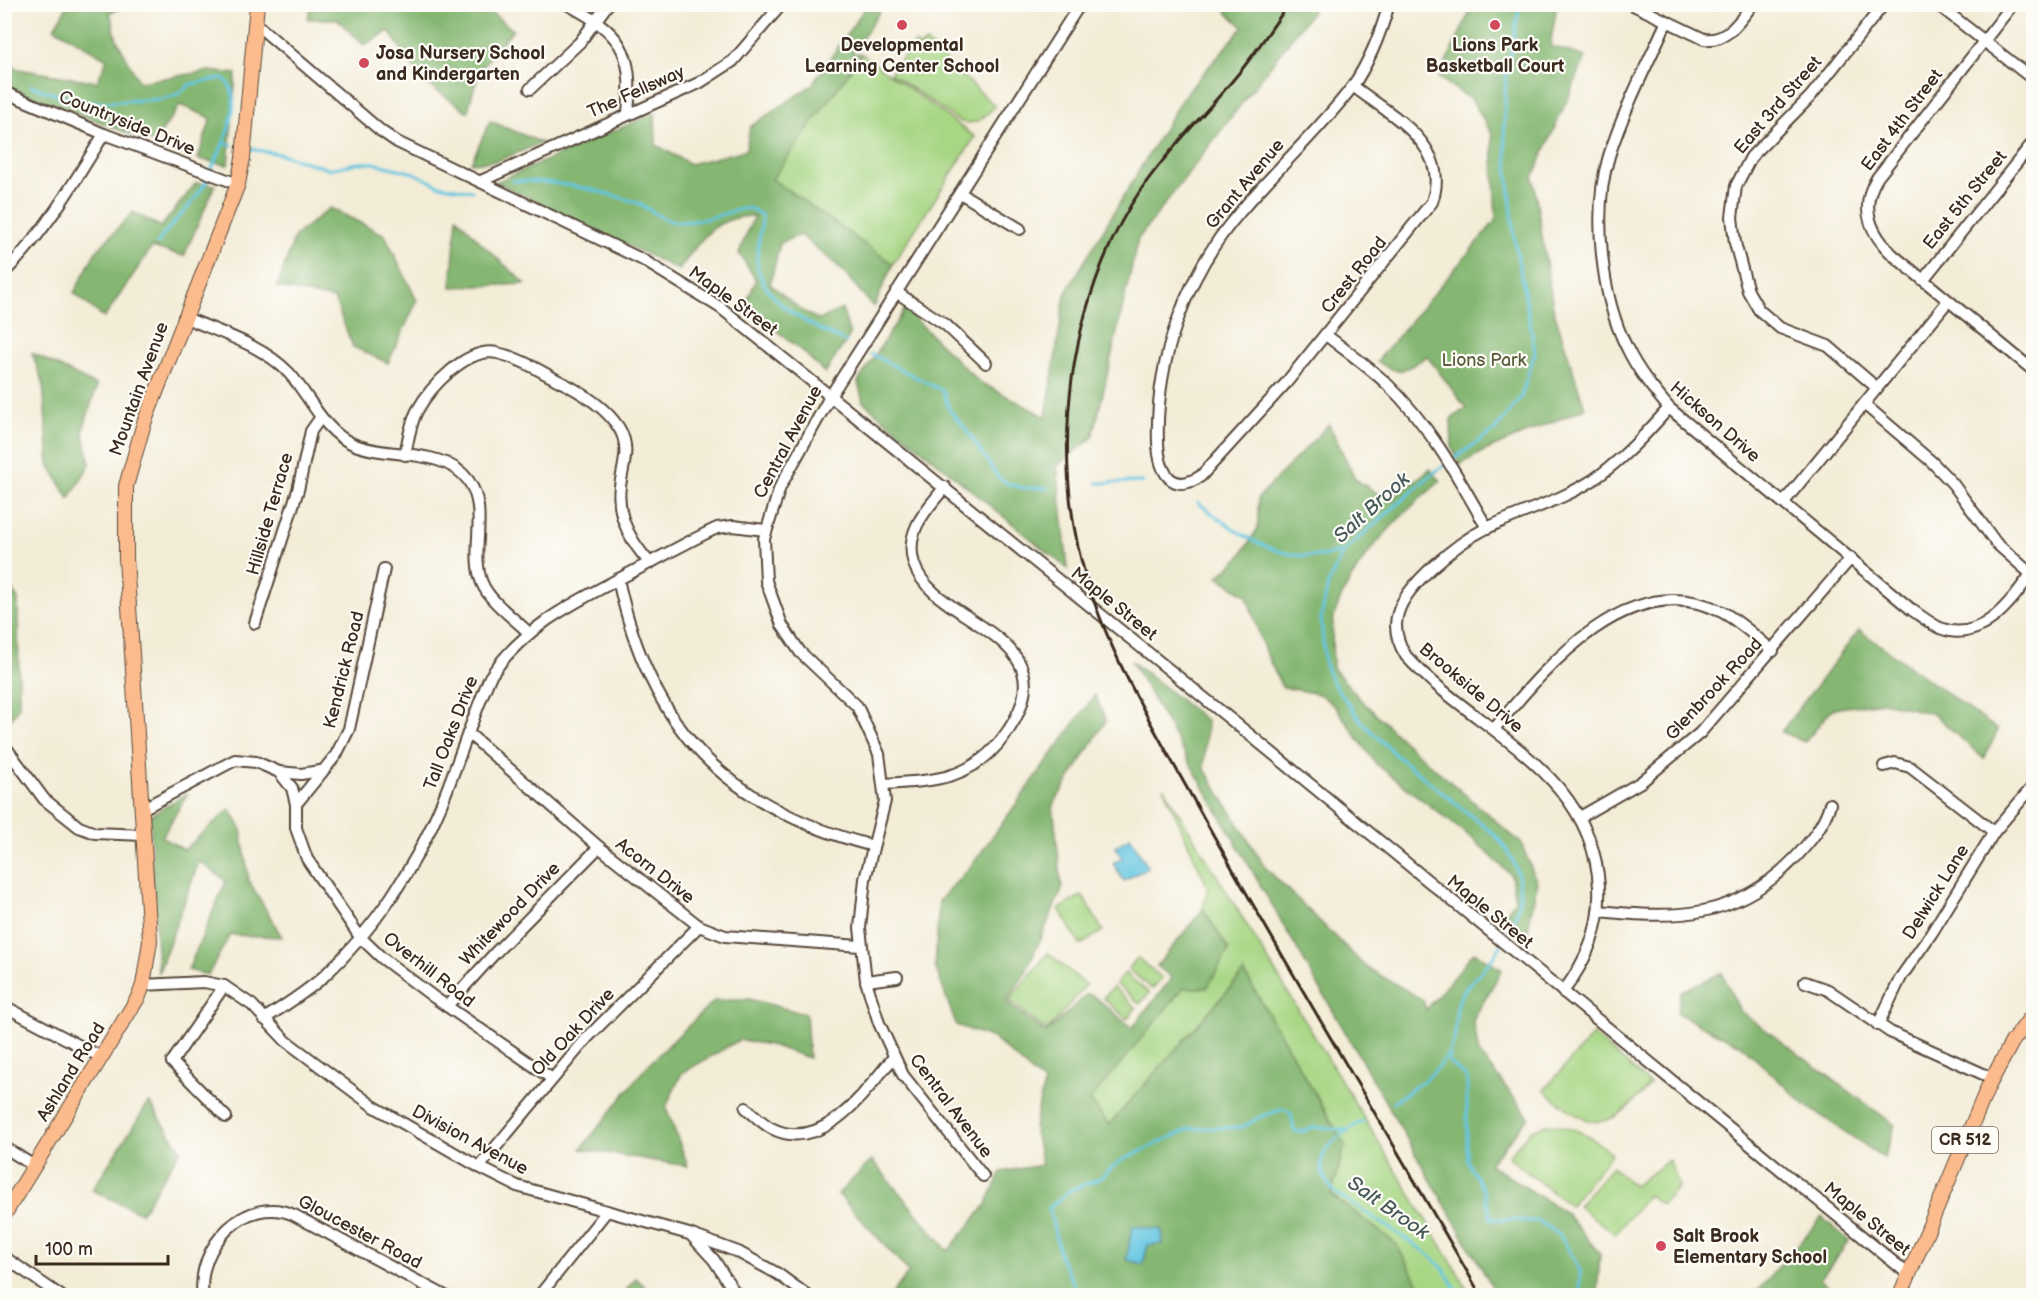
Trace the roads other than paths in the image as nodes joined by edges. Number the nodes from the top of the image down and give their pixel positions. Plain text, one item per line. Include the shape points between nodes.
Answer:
1 (257, 4) edge
2 (567, 4) edge
3 (608, 4) edge
4 (782, 4) edge
5 (1080, 4) edge
6 (1389, 4) edge
7 (1631, 4) edge
8 (1753, 4) edge
9 (1884, 4) edge
10 (1936, 4) edge
11 (2013, 4) edge
12 (597, 20) junction
13 (1667, 21) junction
14 (257, 25) junction
15 (1983, 41) junction
16 (2034, 80) edge
17 (1353, 86) junction
18 (530, 89) dead end
19 (4, 92) edge
20 (628, 113) junction
21 (104, 134) junction
22 (2034, 141) edge
23 (481, 181) junction
24 (238, 184) junction
25 (960, 193) junction
26 (1020, 229) dead end
27 (4, 273) edge
28 (1923, 280) junction
29 (896, 292) junction
30 (1948, 301) junction
31 (184, 317) junction
32 (1326, 335) junction
33 (986, 363) dead end
34 (2034, 371) edge
35 (1877, 388) junction
36 (831, 395) junction
37 (1864, 404) junction
38 (1669, 408) junction
39 (321, 417) junction
40 (405, 455) junction
41 (1195, 480) joint
42 (945, 488) junction
43 (1784, 502) junction
44 (1487, 528) junction
45 (765, 530) junction
46 (1851, 558) junction
47 (650, 563) junction
48 (384, 568) dead end
49 (2032, 572) edge
50 (618, 579) junction
51 (255, 623) dead end
52 (529, 633) junction
53 (1773, 651) junction
54 (1494, 729) junction
55 (468, 733) junction
56 (4, 745) edge
57 (1884, 766) dead end
58 (321, 771) junction
59 (279, 772) junction
60 (884, 784) junction
61 (2034, 785) edge
62 (296, 804) junction
63 (1830, 804) dead end
64 (142, 809) junction
65 (1580, 817) junction
66 (1994, 832) junction
67 (144, 835) junction
68 (873, 846) junction
69 (599, 847) junction
70 (1598, 911) junction
71 (699, 926) junction
72 (360, 937) junction
73 (150, 941) joint
74 (860, 946) junction
75 (897, 977) dead end
76 (866, 981) junction
77 (1805, 982) dead end
78 (143, 985) junction
79 (224, 986) junction
80 (1563, 992) junction
81 (4, 1006) edge
82 (447, 1006) junction
83 (2034, 1013) edge
84 (264, 1019) junction
85 (1878, 1025) junction
86 (101, 1057) junction
87 (893, 1058) junction
88 (551, 1078) junction
89 (1992, 1078) junction
90 (746, 1108) dead end
91 (226, 1117) dead end
92 (4, 1148) edge
93 (34, 1166) junction
94 (479, 1167) junction
95 (983, 1176) dead end
96 (607, 1211) junction
97 (4, 1215) edge
98 (689, 1234) junction
99 (4, 1257) edge
100 (1908, 1274) junction
101 (61, 1296) edge
102 (203, 1296) edge
103 (445, 1296) edge
104 (539, 1296) edge
105 (736, 1296) edge
106 (808, 1296) edge
107 (1900, 1296) edge

1 - 14 main road, Mountain Avenue
2 - 12 street
3 - 12 street
4 - 20 street, The Fellsway via 747,47 716,73
5 - 25 street, Central Avenue
6 - 17 street, Grant Avenue via 1373,48
7 - 13 street
8 - 13 street via 1731,31 1720,38 1704,39
9 - 35 street, East 3rd Street via 1810,96 1751,157 1740,176 1732,217 1748,291 1763,315 1787,332 1828,346
10 - 15 street
11 - 15 street, East 4th Street
12 - 18 street via 580,42
12 - 20 street via 614,37 626,58 630,83
13 - 38 street, Hickson Drive via 1615,140 1600,208 1611,306 1618,327 1638,368
14 - 23 street, Maple Street via 381,131 418,153
14 - 24 main road, Mountain Avenue
15 - 16 street
15 - 28 street, East 4th Street via 1870,189 1867,209 1876,236
17 - 32 street, Crest Road via 1423,142 1434,161 1437,183 1425,213
17 - 41 street, Grant Avenue via 1238,214 1211,252 1186,299 1163,370 1158,441 1164,473 1177,482
19 - 21 street, Countryside Drive
20 - 23 street, The Fellsway
21 - 24 street, Countryside Drive
21 - 27 street via 46,225
22 - 28 street, East 5th Street
23 - 36 street, Maple Street via 680,282 721,308
24 - 31 main road, Mountain Avenue
25 - 26 street
25 - 29 street, Central Avenue
28 - 30 street, East 4th Street
29 - 33 street via 946,325
29 - 36 street, Central Avenue
30 - 34 street, East 4th Street
30 - 35 street
31 - 39 street via 246,344 280,366
31 - 64 main road, Mountain Avenue via 132,457 126,486 126,550
32 - 41 street, Crest Road via 1286,384
32 - 44 street via 1388,385 1414,413 1445,454
35 - 37 street
36 - 42 street, Maple Street
36 - 45 street, Central Avenue via 780,487
37 - 43 street
37 - 49 street via 1932,462 1996,543
38 - 43 street, Hickson Drive
38 - 44 street, Brookside Drive via 1624,455 1593,480 1562,498
39 - 40 street via 351,443
39 - 51 street, Hillside Terrace via 311,431 297,490
40 - 47 street via 417,412 459,363 489,352 525,363 581,392 618,426 626,451 620,487 621,514 630,538
40 - 52 street via 437,460 467,479 478,505 476,554 482,582
42 - 60 street via 913,531 911,552 915,569 930,588 1007,646 1022,672 1023,701 1004,737 970,768 938,780
42 - 80 street, Maple Street
43 - 46 street, Hickson Drive
44 - 54 street, Brookside Drive via 1448,555 1408,592 1398,611 1396,627 1400,647 1413,664
45 - 47 street, Tall Oaks Drive via 733,525 717,528
45 - 60 street, Central Avenue via 764,564 775,611 800,652 857,706 875,743
46 - 49 street, Hickson Drive via 1912,610 1946,630 1973,629 1989,621
46 - 53 street, Glenbrook Road
47 - 50 street, Tall Oaks Drive
48 - 58 street, Kendrick Road via 349,729 336,755
50 - 52 street, Tall Oaks Drive via 572,602
50 - 68 street via 642,663 673,722 688,741 759,801 810,826
52 - 55 street, Tall Oaks Drive via 490,677
53 - 54 street via 1734,619 1708,607 1650,602 1615,616 1563,655
53 - 65 street, Glenbrook Road via 1700,732 1666,762 1613,800
54 - 65 street, Brookside Drive via 1548,776
55 - 69 street, Acorn Drive
55 - 72 street, Tall Oaks Drive via 423,844 398,887
56 - 67 street via 44,799 79,827 95,833
57 - 66 street via 1895,763 1910,767
58 - 59 street
58 - 62 street, Kendrick Road
59 - 62 street, Overhill Road via 292,788
59 - 64 street via 256,762 234,760
60 - 68 street, Central Avenue via 882,822
61 - 66 street, Delwick Lane
62 - 72 street, Overhill Road via 297,828 307,859
63 - 70 street via 1826,820 1801,852 1772,879 1738,899 1682,915 1655,917
64 - 67 main road, Mountain Avenue
65 - 70 street, Brookside Drive via 1595,860
66 - 85 street, Delwick Lane via 1900,977
67 - 73 main road, Mountain Avenue
68 - 74 street, Central Avenue via 860,903
69 - 71 street, Acorn Drive
69 - 82 street, Whitewood Drive
70 - 80 street, Brookside Drive via 1591,947
71 - 74 street, Acorn Drive via 725,936
71 - 88 street, Old Oak Drive
72 - 82 street, Overhill Road
72 - 84 street, Tall Oaks Drive via 315,983
73 - 78 main road, Ashland Road
74 - 76 street, Central Avenue
75 - 76 street
76 - 87 street, Central Avenue
77 - 85 street via 1828,990
78 - 79 street, Division Avenue via 204,981
78 - 86 main road, Ashland Road
79 - 84 street, Division Avenue via 252,1005
79 - 91 street via 172,1062
80 - 100 street, Maple Street
81 - 86 street
82 - 88 street, Overhill Road
83 - 89 main road, CR 512
84 - 94 street, Division Avenue via 286,1041 373,1106
85 - 89 street
86 - 93 main road, Ashland Road
87 - 90 street via 850,1108 815,1130 780,1132
87 - 95 street, Central Avenue
88 - 94 street, Old Oak Drive
89 - 100 main road, CR 512
92 - 93 street
93 - 97 main road, Ashland Road
94 - 96 street, Division Avenue via 517,1186
96 - 98 street, Division Avenue
96 - 104 street
98 - 105 street via 714,1260
98 - 106 street, Division Avenue via 738,1252
99 - 101 street
100 - 107 main road, CR 512
102 - 103 street, Gloucester Road via 206,1265 220,1239 239,1218 273,1209 294,1215

